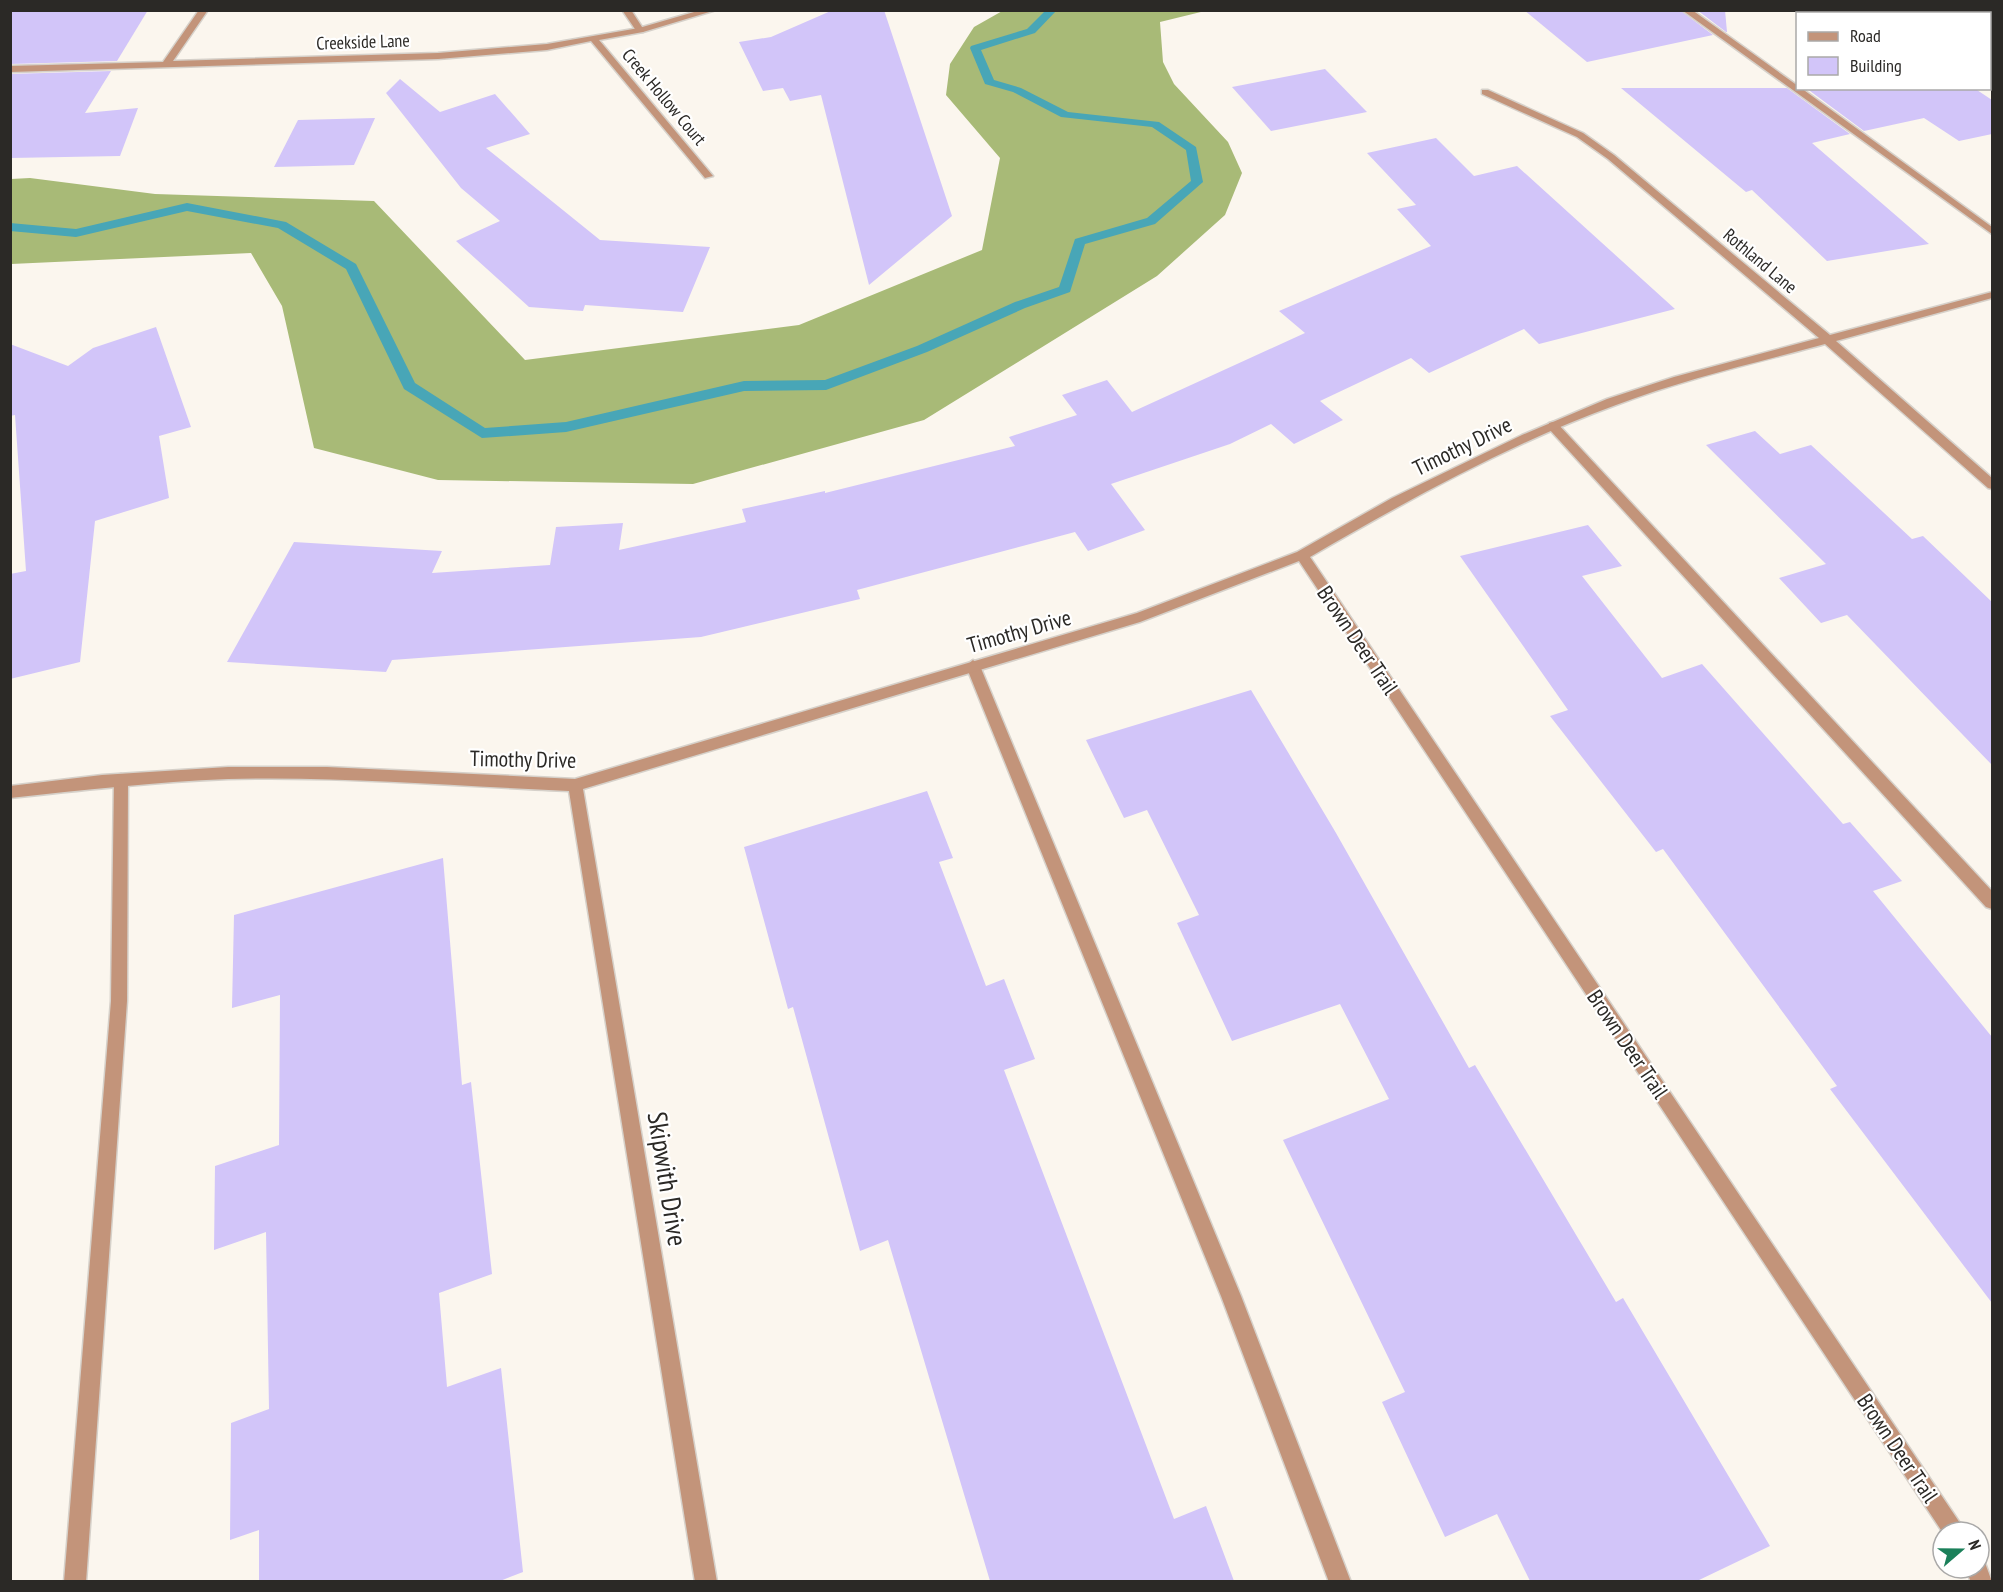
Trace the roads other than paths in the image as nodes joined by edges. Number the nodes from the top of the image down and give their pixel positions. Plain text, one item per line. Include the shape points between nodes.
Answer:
1 (204, 10) edge
2 (626, 10) edge
3 (711, 10) edge
4 (1686, 10) edge
5 (640, 30) junction
6 (594, 39) junction
7 (167, 63) junction
8 (10, 69) edge
9 (1796, 89) edge
10 (1797, 90) edge
11 (1485, 92) dead end
12 (708, 176) dead end
13 (1992, 231) edge
14 (1992, 295) edge
15 (1827, 339) junction
16 (1553, 426) junction
17 (1992, 485) edge
18 (1302, 555) junction
19 (973, 666) junction
20 (122, 780) junction
21 (575, 785) junction
22 (10, 792) edge
23 (1992, 902) edge
24 (1947, 1520) edge
25 (75, 1581) edge
26 (706, 1581) edge
27 (1340, 1581) edge

1 - 7 street
2 - 5 street
3 - 5 street, Creekside Lane
4 - 9 street
5 - 6 street, Creekside Lane
6 - 7 street, Creekside Lane via 438,56
6 - 12 street, Creek Hollow Court
7 - 8 street, Creekside Lane
10 - 13 street
11 - 15 street, Rothland Lane via 1580,135 1611,157
14 - 15 street, Timothy Drive
15 - 16 street, Timothy Drive via 1678,380
15 - 17 street, Rothland Lane
16 - 18 street, Timothy Drive via 1396,501
16 - 23 street
18 - 19 street, Timothy Drive via 1140,617
18 - 24 street, Brown Deer Trail
19 - 21 street, Timothy Drive
19 - 27 street via 1231,1296
20 - 21 street, Timothy Drive via 228,773 327,773
20 - 22 street, Timothy Drive
20 - 25 street via 119,1000
21 - 26 street, Skipwith Drive

